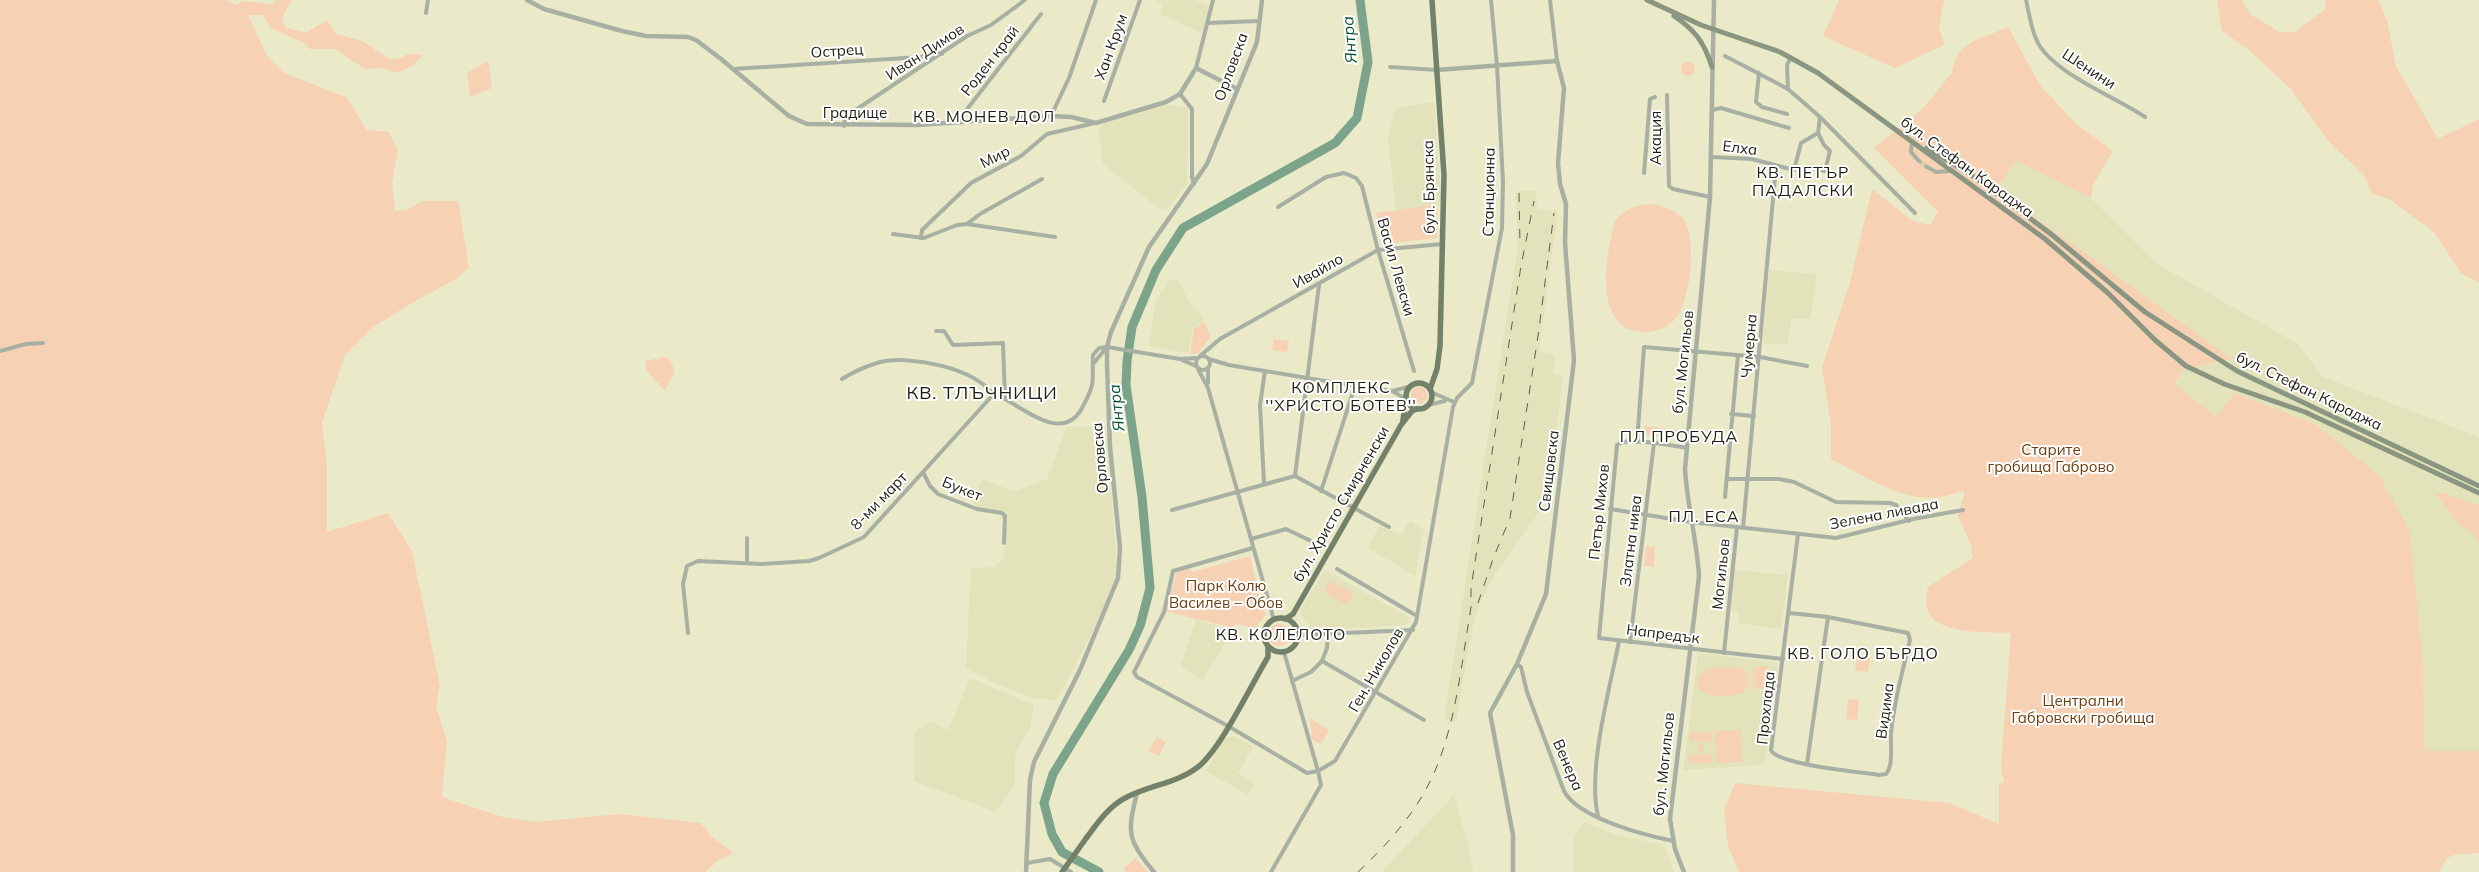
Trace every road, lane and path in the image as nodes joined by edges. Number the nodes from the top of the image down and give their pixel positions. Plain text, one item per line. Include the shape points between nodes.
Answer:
1 (428, 0) edge
2 (527, 0) edge
3 (1025, 0) edge
4 (1096, 0) edge
5 (1140, 0) edge
6 (1214, 0) edge
7 (1262, 0) edge
8 (1432, 0) edge
9 (1491, 0) edge
10 (1550, 0) edge
11 (1646, 0) edge
12 (1714, 0) edge
13 (2026, 0) edge
14 (1658, 7) junction
15 (426, 13) dead end
16 (1041, 14) dead end
17 (1259, 21) junction
18 (1208, 24) junction
19 (1712, 29) junction
20 (942, 54) junction
21 (1725, 56) dead end
22 (1791, 57) junction
23 (1557, 61) junction
24 (1497, 66) junction
25 (1390, 67) dead end
26 (1712, 67) junction
27 (1196, 68) junction
28 (733, 69) junction
29 (1437, 70) junction
30 (1759, 73) junction
31 (1788, 89) junction
32 (1237, 90) junction
33 (1180, 94) junction
34 (1667, 95) dead end
35 (1655, 97) dead end
36 (1104, 101) dead end
37 (1712, 110) junction
38 (1787, 114) dead end
39 (1051, 116) junction
40 (1820, 117) junction
41 (2144, 117) dead end
42 (957, 122) junction
43 (1884, 122) junction
44 (1096, 123) junction
45 (844, 126) junction
46 (1789, 128) dead end
47 (1818, 133) junction
48 (1912, 141) junction
49 (1712, 157) junction
50 (1919, 161) tunnel mouth
51 (1776, 166) junction
52 (1807, 167) dead end
53 (1927, 168) tunnel mouth
54 (1954, 171) junction
55 (1644, 174) dead end
56 (1042, 179) dead end
57 (1194, 184) junction
58 (1710, 197) junction
59 (1278, 207) dead end
60 (1915, 214) dead end
61 (967, 224) junction
62 (893, 234) dead end
63 (1055, 237) dead end
64 (921, 238) junction
65 (1442, 244) junction
66 (1378, 250) junction
67 (1319, 284) junction
68 (2124, 295) junction
69 (2118, 302) junction
70 (936, 331) dead end
71 (43, 343) dead end
72 (1214, 343) junction
73 (1107, 347) junction
74 (0, 351) edge
75 (1697, 351) junction
76 (1738, 355) junction
77 (1760, 356) junction
78 (1199, 357) junction
79 (1180, 359) junction
80 (1208, 359) junction
81 (1093, 364) junction
82 (1229, 365) junction
83 (1807, 366) dead end
84 (1197, 367) junction
85 (1208, 367) junction
86 (1265, 371) junction
87 (1414, 371) dead end
88 (1435, 373) junction
89 (1307, 378) junction
90 (842, 379) dead end
91 (1420, 383) junction
92 (1355, 386) junction
93 (1408, 387) junction
94 (1208, 388) junction
95 (1430, 390) junction
96 (1392, 391) junction
97 (994, 396) junction
98 (1004, 399) junction
99 (1406, 400) junction
100 (1446, 400) junction
101 (1454, 402) junction
102 (1428, 405) junction
103 (1417, 409) junction
104 (1731, 414) junction
105 (1754, 416) junction
106 (1401, 425) junction
107 (1638, 442) junction
108 (1654, 444) junction
109 (1687, 448) junction
110 (923, 472) junction
111 (1294, 476) junction
112 (1727, 479) junction
113 (1748, 479) junction
114 (1264, 483) junction
115 (2479, 486) edge
116 (1237, 491) junction
117 (1321, 491) junction
118 (2479, 493) edge
119 (1725, 497) dead end
120 (1353, 509) junction
121 (1172, 510) dead end
122 (1610, 510) junction
123 (1963, 510) dead end
124 (1646, 514) junction
125 (1909, 521) junction
126 (1691, 522) junction
127 (1389, 527) dead end
128 (1737, 527) junction
129 (1743, 528) junction
130 (1798, 534) junction
131 (747, 538) dead end
132 (1251, 539) junction
133 (1311, 541) dead end
134 (1004, 544) dead end
135 (1253, 548) junction
136 (747, 563) junction
137 (1336, 569) dead end
138 (1788, 613) junction
139 (1293, 614) junction
140 (1417, 616) junction
141 (1828, 618) junction
142 (1285, 619) junction
143 (1274, 620) junction
144 (1297, 628) junction
145 (1413, 630) junction
146 (688, 633) dead end
147 (1328, 634) junction
148 (1299, 635) junction
149 (1599, 638) joint
150 (1619, 640) junction
151 (1630, 642) junction
152 (1268, 647) junction
153 (1690, 649) junction
154 (1283, 652) junction
155 (1724, 653) junction
156 (1268, 657) junction
157 (1783, 659) junction
158 (1322, 661) junction
159 (1517, 664) junction
160 (1292, 681) junction
161 (1377, 692) junction
162 (1424, 720) dead end
163 (1228, 726) junction
164 (1807, 764) junction
165 (1318, 771) junction
166 (1137, 793) junction
167 (1598, 816) junction
168 (1673, 841) junction
169 (1027, 863) junction
170 (1026, 872) edge
171 (1062, 872) edge
172 (1071, 872) edge
173 (1154, 872) edge
174 (1271, 872) edge
175 (1513, 872) edge
176 (1684, 872) edge

1 - 15 street
2 - 28 street, Градище via 544,9 630,33 688,37 704,45
3 - 20 street, Иван Димов
4 - 39 street via 1062,98
5 - 36 street, Хан Крум
6 - 18 street
7 - 17 street, Орловска
8 - 29 main road, бул. Брянска
9 - 24 street, Станционна
10 - 23 street
11 - 14 main road
12 - 19 street, бул. Могильов
13 - 41 street, Шенини via 2037,42 2047,55 2078,78
14 - 19 main road
14 - 26 main road via 1696,33
16 - 42 street, Роден край
17 - 18 street
17 - 32 street, Орловска via 1257,42
18 - 27 street
19 - 22 main road
19 - 26 street, бул. Могильов
20 - 28 street, Острец
20 - 45 street, Иван Димов via 845,117
21 - 30 street
22 - 31 street via 1786,65
22 - 43 main road
23 - 24 street
23 - 159 street, Свищовска via 1564,88 1558,163 1566,204 1565,248 1574,360 1546,594
24 - 29 street
24 - 101 street, Станционна via 1502,228 1472,383
25 - 29 street
26 - 37 street, бул. Могильов
27 - 32 street
27 - 33 street
28 - 45 street, Градище via 798,120 807,124
29 - 65 main road, бул. Брянска via 1444,183
30 - 31 street
30 - 38 street via 1756,102
31 - 40 street
32 - 57 street, Орловска via 1207,164
33 - 44 street via 1166,102
33 - 57 street via 1192,109
34 - 58 street, Акация via 1667,181 1673,189
35 - 55 street, Акация via 1650,99
37 - 46 street via 1721,108
37 - 49 street, бул. Могильов
39 - 42 street, Градище
39 - 44 street, Градище
40 - 47 street
40 - 60 street
42 - 45 street, Градище
43 - 48 main road, бул. Стефан Караджа
43 - 68 main road, бул. Стефан Караджа via 1970,174 2051,234
44 - 64 street, Мир via 1047,134 1021,156 971,183 922,230
47 - 51 street, Елха via 1801,143 1794,170
47 - 52 street via 1830,151 1825,171
48 - 50 street via 1912,152
48 - 54 main road, бул. Стефан Караджа
49 - 51 street, Елха via 1752,160
49 - 58 street, бул. Могильов
51 - 77 street, Чумерна
53 - 54 street via 1936,172
54 - 69 main road, бул. Стефан Караджа via 2045,239
56 - 61 street
57 - 73 street, Орловска via 1149,247
58 - 75 street, бул. Могильов
59 - 66 street, Васил Левски via 1326,178 1350,174 1362,186
61 - 63 street
61 - 64 street
62 - 64 street
65 - 66 street, Ивайло
65 - 88 main road, бул. Брянска via 1440,346
66 - 67 street, Ивайло
66 - 87 street, Васил Левски
67 - 72 street, Ивайло
67 - 89 street
68 - 69 main road
68 - 115 main road, бул. Стефан Караджа via 2162,324 2237,371
69 - 118 main road, бул. Стефан Караджа via 2170,354 2203,375 2305,412
70 - 98 street via 944,331 953,345 1003,343
71 - 74 street
72 - 78 street, Ивайло
72 - 80 street
73 - 79 street
73 - 81 street
73 - 81 street via 1095,351
73 - 169 street, Орловска via 1110,447 1120,548 1118,578 1080,670 1034,762 1030,780
75 - 76 street
75 - 107 street via 1644,347
75 - 109 street, бул. Могильов
76 - 77 street
76 - 104 street
77 - 83 street
77 - 105 street, Чумерна
78 - 79 street
78 - 80 street
78 - 84 street
79 - 84 street
80 - 82 street
80 - 85 street
81 - 98 street via 1090,392 1069,422 1048,423
82 - 85 street
82 - 86 street
84 - 85 street
84 - 94 street
85 - 94 street
86 - 89 street
86 - 114 street via 1260,405
88 - 91 main road
88 - 95 main road, бул. Брянска
89 - 92 street
89 - 111 street
90 - 97 street via 880,362 910,361 956,370 982,382
91 - 93 main road
91 - 95 main road
92 - 96 street
92 - 117 street
93 - 96 street
93 - 99 main road
94 - 116 street
95 - 100 street
95 - 102 main road via 1432,398
96 - 99 street
97 - 98 street
97 - 110 street, 8-ми март
99 - 103 main road
99 - 106 main road, бул. Христо Смирненски
100 - 101 street
100 - 102 street
101 - 140 street, Ген. Николов
102 - 103 main road
103 - 106 main road, бул. Христо Смирненски
104 - 105 street
104 - 112 street
105 - 113 street, Чумерна
106 - 120 main road, бул. Христо Смирненски
107 - 108 street
107 - 122 street, Петър Михов via 1622,441 1617,445
108 - 109 street
108 - 124 street, Златна нива
109 - 126 street, бул. Могильов
110 - 134 street, Букет via 938,494 977,509 1002,513 1005,516
110 - 136 street, 8-ми март via 864,537 815,560
111 - 114 street
111 - 117 street
112 - 113 street
112 - 119 street
113 - 125 street via 1794,482 1836,502 1890,503 1896,505
113 - 129 street, Чумерна
114 - 116 street
116 - 121 street
116 - 132 street
117 - 120 street
120 - 127 street
120 - 139 main road, бул. Христо Смирненски
122 - 124 street, Зелена ливада
122 - 149 street, Петър Михов
123 - 125 street, Зелена ливада
124 - 126 street, Зелена ливада
124 - 151 street, Златна нива
125 - 130 street, Зелена ливада via 1836,538
126 - 128 street, Зелена ливада
126 - 153 street, бул. Могильов via 1698,576
128 - 129 street, Зелена ливада
128 - 155 street, Могильов
129 - 130 street, Зелена ливада
130 - 138 street, Прохлада
131 - 136 street
132 - 133 street via 1286,529 1294,530
132 - 135 street
135 - 143 street
135 - 163 street via 1173,571 1164,612 1134,670 1137,676
136 - 146 street, 8-ми март via 698,561 687,566 683,584
137 - 140 street
138 - 141 street, Видима
138 - 157 street, Прохлада
139 - 142 main road, бул. Христо Смирненски
139 - 144 main road
140 - 145 street, Ген. Николов
141 - 164 street
141 - 164 street, Видима via 1906,632 1910,640 1896,699 1888,772 1879,775
142 - 143 main road
142 - 144 main road
143 - 152 main road via 1264,632
144 - 148 main road
145 - 147 street
145 - 161 street, Ген. Николов
147 - 148 street
147 - 158 street
148 - 154 main road via 1296,645
149 - 150 street, Напредък
150 - 151 street, Напредък
150 - 167 street via 1597,761
151 - 153 street, Напредък
152 - 154 main road
152 - 156 main road
153 - 155 street, Напредък
153 - 168 street, бул. Могильов via 1670,819
154 - 156 main road
154 - 160 street
155 - 157 street, Напредък
156 - 163 main road
157 - 164 street, Прохлада via 1771,750 1777,758
158 - 160 street via 1311,672
158 - 161 street
159 - 167 street, Венера via 1522,667 1527,692 1564,791 1572,802
159 - 175 street, Свищовска via 1490,713 1513,835
160 - 165 street
161 - 162 street
161 - 165 street, Ген. Николов via 1335,761
163 - 165 street via 1307,773
163 - 166 main road via 1197,768
165 - 174 street via 1321,785
166 - 171 main road, bridge via 1115,804
166 - 173 street via 1131,836 1137,851
167 - 168 street, Венера via 1624,828
168 - 176 street, бул. Могильов
169 - 170 street, Орловска
169 - 172 street via 1050,859

